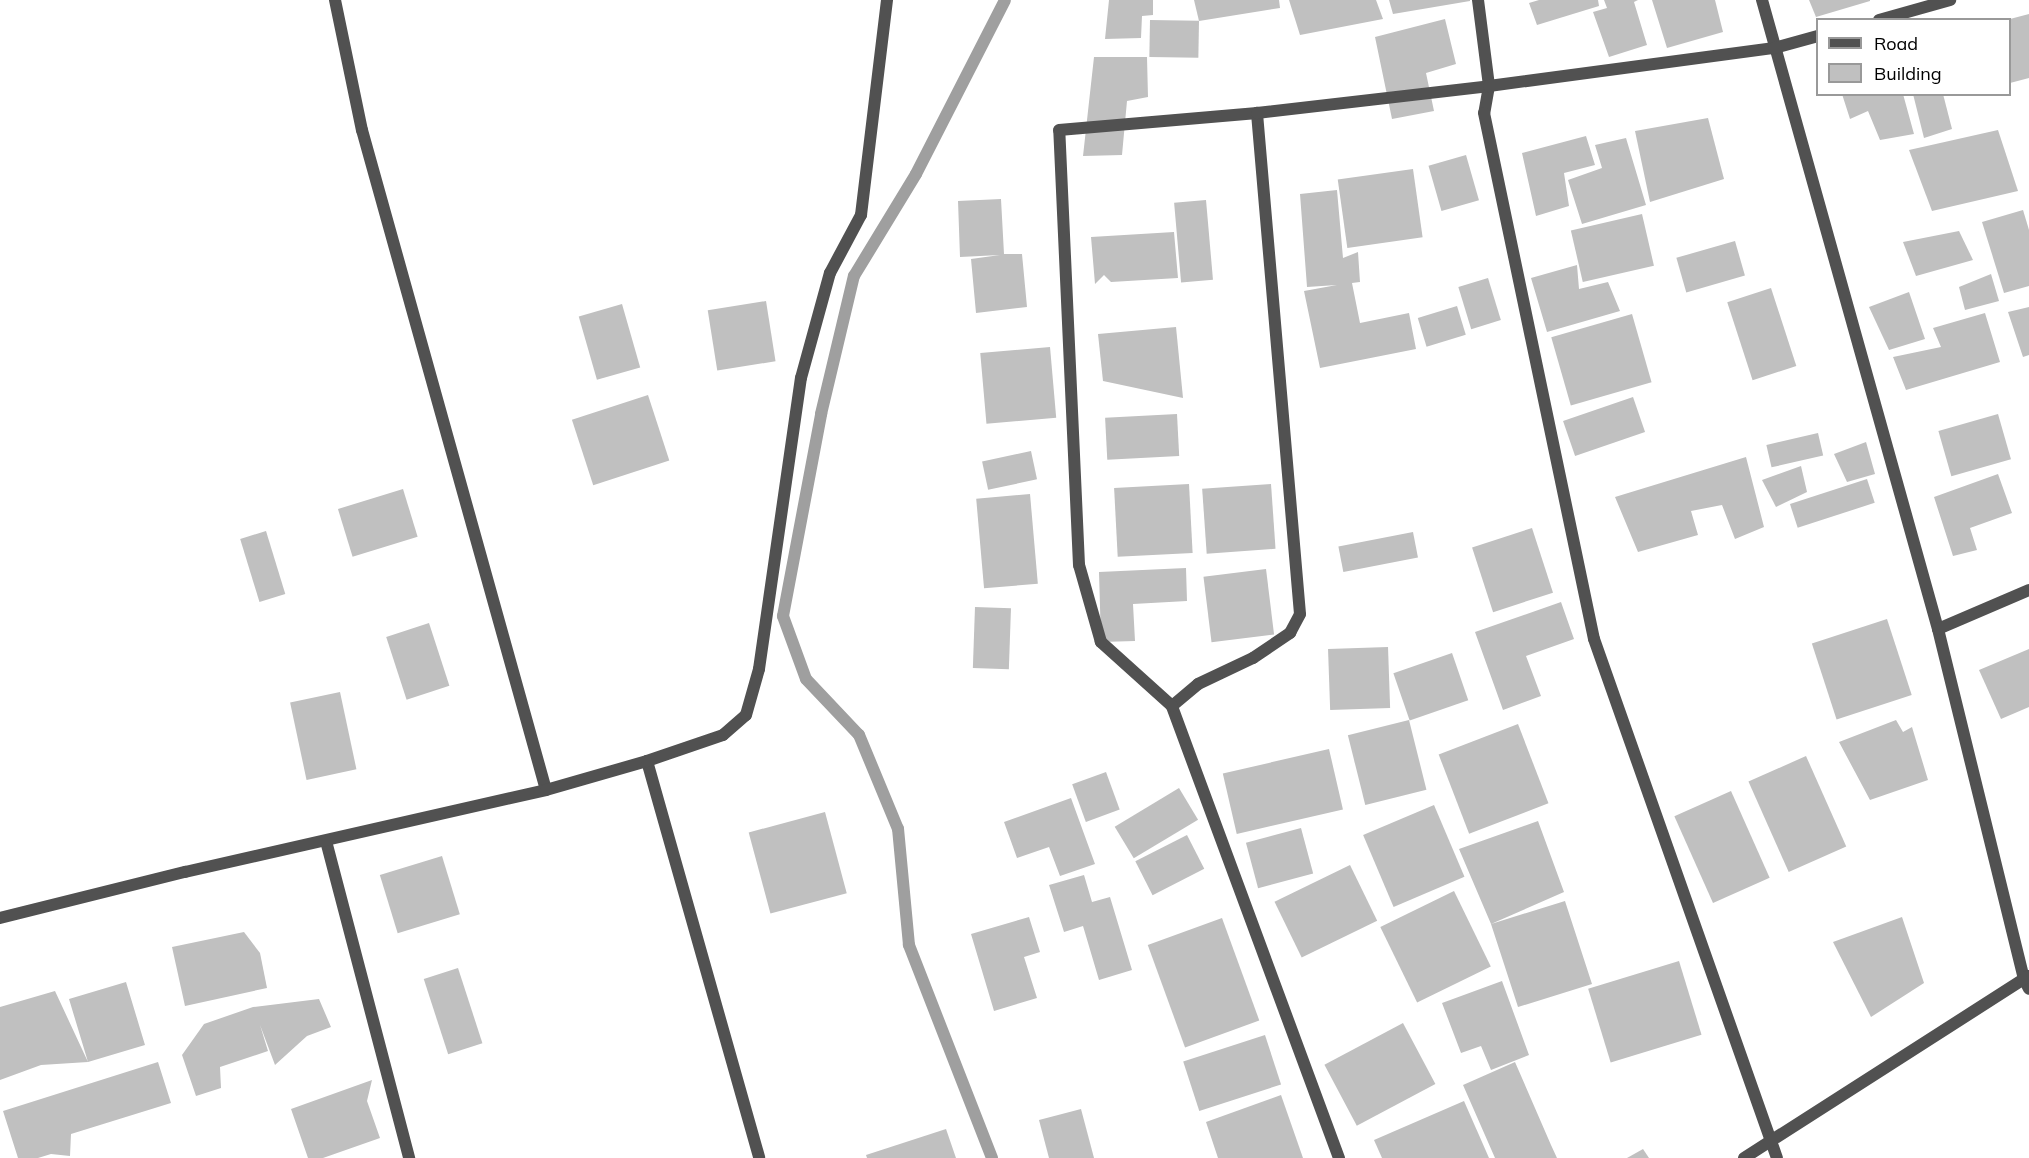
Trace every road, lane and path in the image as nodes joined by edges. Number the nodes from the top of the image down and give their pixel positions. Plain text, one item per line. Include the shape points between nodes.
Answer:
1 (335, 0) edge
2 (886, 0) edge
3 (1478, 0) edge
4 (1762, 0) edge
5 (1950, 0) edge
6 (1885, 18) edge
7 (1816, 37) edge
8 (1774, 48) junction
9 (1489, 86) junction
10 (1257, 113) junction
11 (2029, 590) edge
12 (1938, 629) junction
13 (1172, 706) junction
14 (648, 761) junction
15 (546, 790) junction
16 (326, 841) junction
17 (0, 918) edge
18 (2027, 981) edge
19 (1772, 1141) junction
20 (409, 1158) edge
21 (759, 1158) edge
22 (1339, 1158) edge
23 (1744, 1158) edge
24 (1777, 1158) edge

1 - 15 street via 362,130
2 - 14 street via 861,215 830,273 801,378 759,669 746,715 723,735
3 - 9 street
4 - 8 street
5 - 6 street
7 - 8 street
8 - 9 street
8 - 12 street
9 - 10 street
9 - 19 street via 1484,113 1594,639
10 - 13 street via 1300,614 1290,633 1253,658 1198,684
10 - 13 street via 1059,130 1079,565 1101,642
11 - 12 street
12 - 18 street
13 - 22 street
14 - 15 street
14 - 21 street
15 - 16 street
16 - 17 street
16 - 20 street
18 - 19 street
19 - 23 street
19 - 24 street

